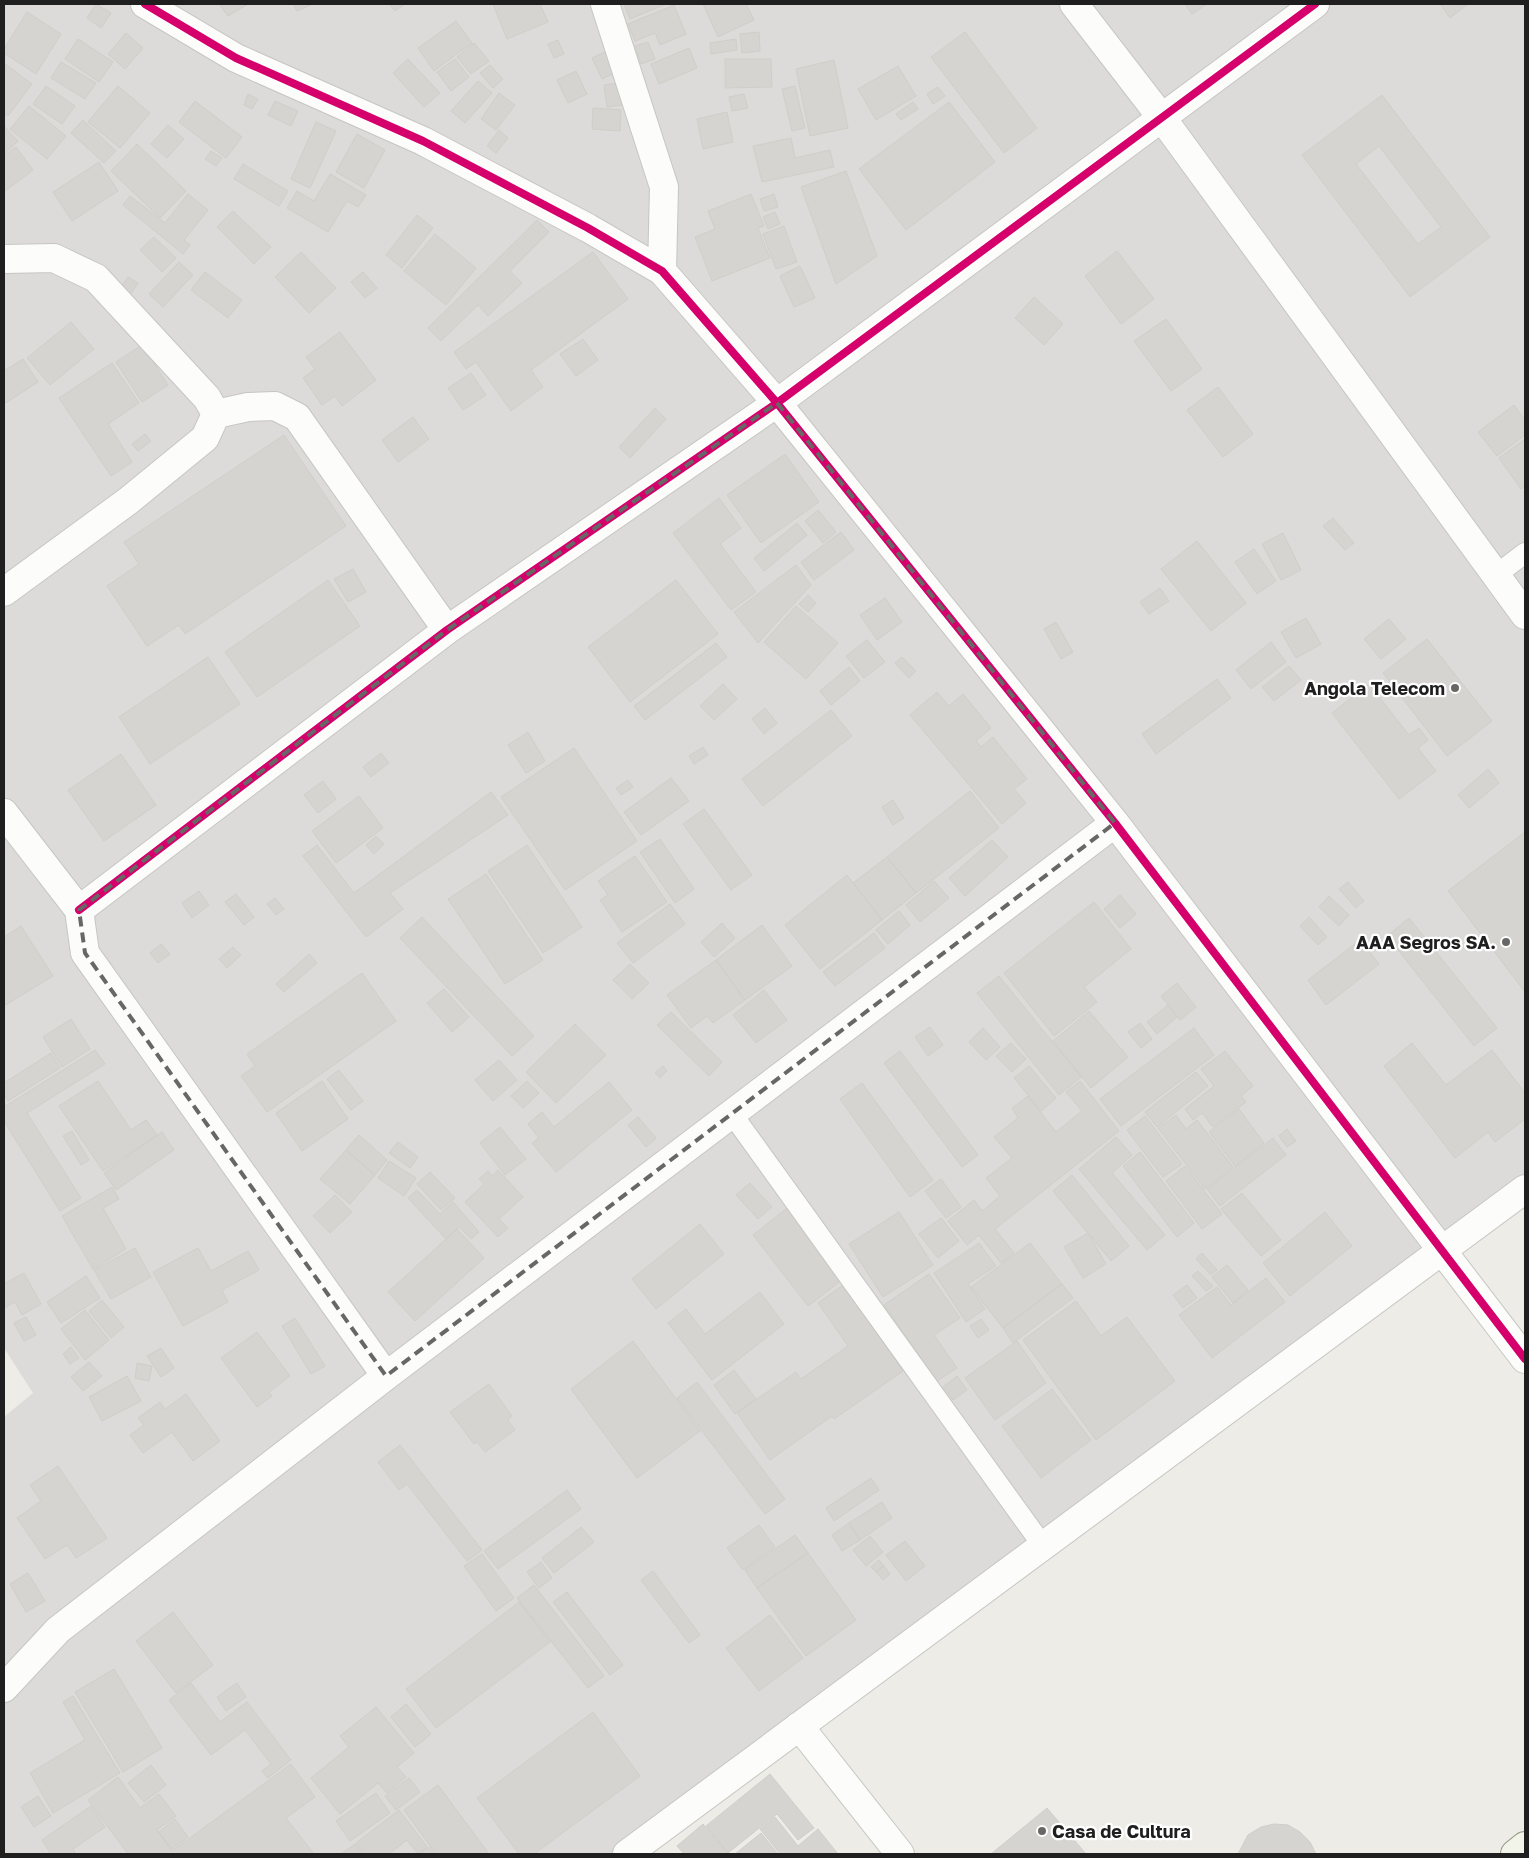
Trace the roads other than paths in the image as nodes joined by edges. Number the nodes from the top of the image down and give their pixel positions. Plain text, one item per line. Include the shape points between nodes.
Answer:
1 (145, 4) edge
2 (605, 4) edge
3 (1074, 4) edge
4 (1315, 4) edge
5 (1162, 118) junction
6 (4, 259) edge
7 (662, 271) junction
8 (777, 402) junction
9 (216, 414) junction
10 (1525, 553) edge
11 (1496, 574) junction
12 (4, 592) edge
13 (1525, 615) edge
14 (447, 630) junction
15 (4, 813) edge
16 (1115, 823) junction
17 (79, 910) junction
18 (732, 1114) junction
19 (1525, 1189) edge
20 (1443, 1251) junction
21 (1525, 1359) edge
22 (386, 1376) junction
23 (1043, 1546) junction
24 (4, 1688) edge
25 (799, 1726) junction
26 (1525, 1846) edge
27 (627, 1854) edge
28 (900, 1854) edge
29 (1515, 1854) edge

1 - 7 street via 236,58 423,141
2 - 7 street via 664,187
3 - 5 street
4 - 5 street
5 - 8 street
5 - 11 street
6 - 9 street via 54,258 96,278 208,398
7 - 8 street
8 - 14 street
8 - 16 street
9 - 12 street via 205,438 128,501
9 - 14 street via 248,407 275,406 297,417
10 - 11 lane
11 - 13 street
14 - 17 street
15 - 17 street
16 - 18 street
16 - 20 street
17 - 22 street via 85,953
18 - 22 street
18 - 23 lane
19 - 20 street
20 - 21 street
20 - 23 street
22 - 24 street via 58,1630
23 - 25 street
25 - 27 street
25 - 28 street
26 - 29 main road

